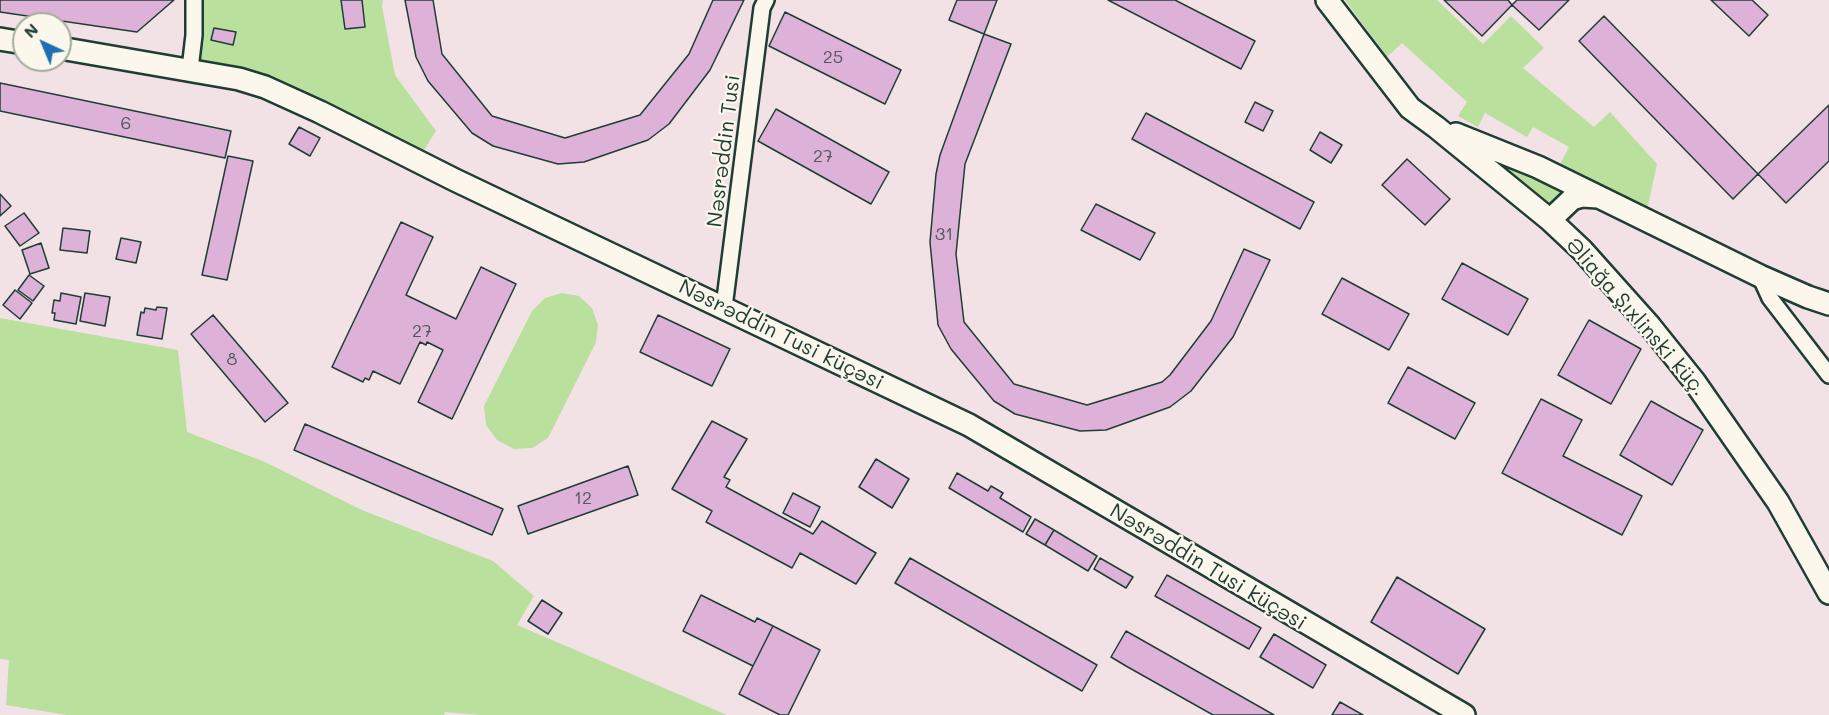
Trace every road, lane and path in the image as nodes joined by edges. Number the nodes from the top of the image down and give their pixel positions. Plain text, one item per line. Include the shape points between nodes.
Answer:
1 (194, 0) edge
2 (766, 0) edge
3 (1327, 0) edge
4 (72, 50) edge
5 (190, 69) junction
6 (1436, 126) junction
7 (1601, 198) junction
8 (1550, 220) junction
9 (1761, 276) junction
10 (1829, 303) edge
11 (724, 307) junction
12 (1829, 375) edge
13 (1829, 593) edge
14 (1464, 715) edge

1 - 5 street
2 - 11 street, Nəsrəddin Tusi
3 - 6 main road, Əliağa Şıxlinski küç. via 1396,94
4 - 5 main road, Nəsrəddin Tusi küçəsi
5 - 11 main road, Nəsrəddin Tusi küçəsi via 238,79 282,95
6 - 7 main road
6 - 8 main road, Əliağa Şıxlinski küç.
7 - 8 main road via 1572,199
7 - 9 main road
8 - 13 main road, Əliağa Şıxlinski küç. via 1599,268 1694,381 1778,502
9 - 10 main road
9 - 12 street via 1770,298
11 - 14 main road, Nəsrəddin Tusi küçəsi via 969,425

